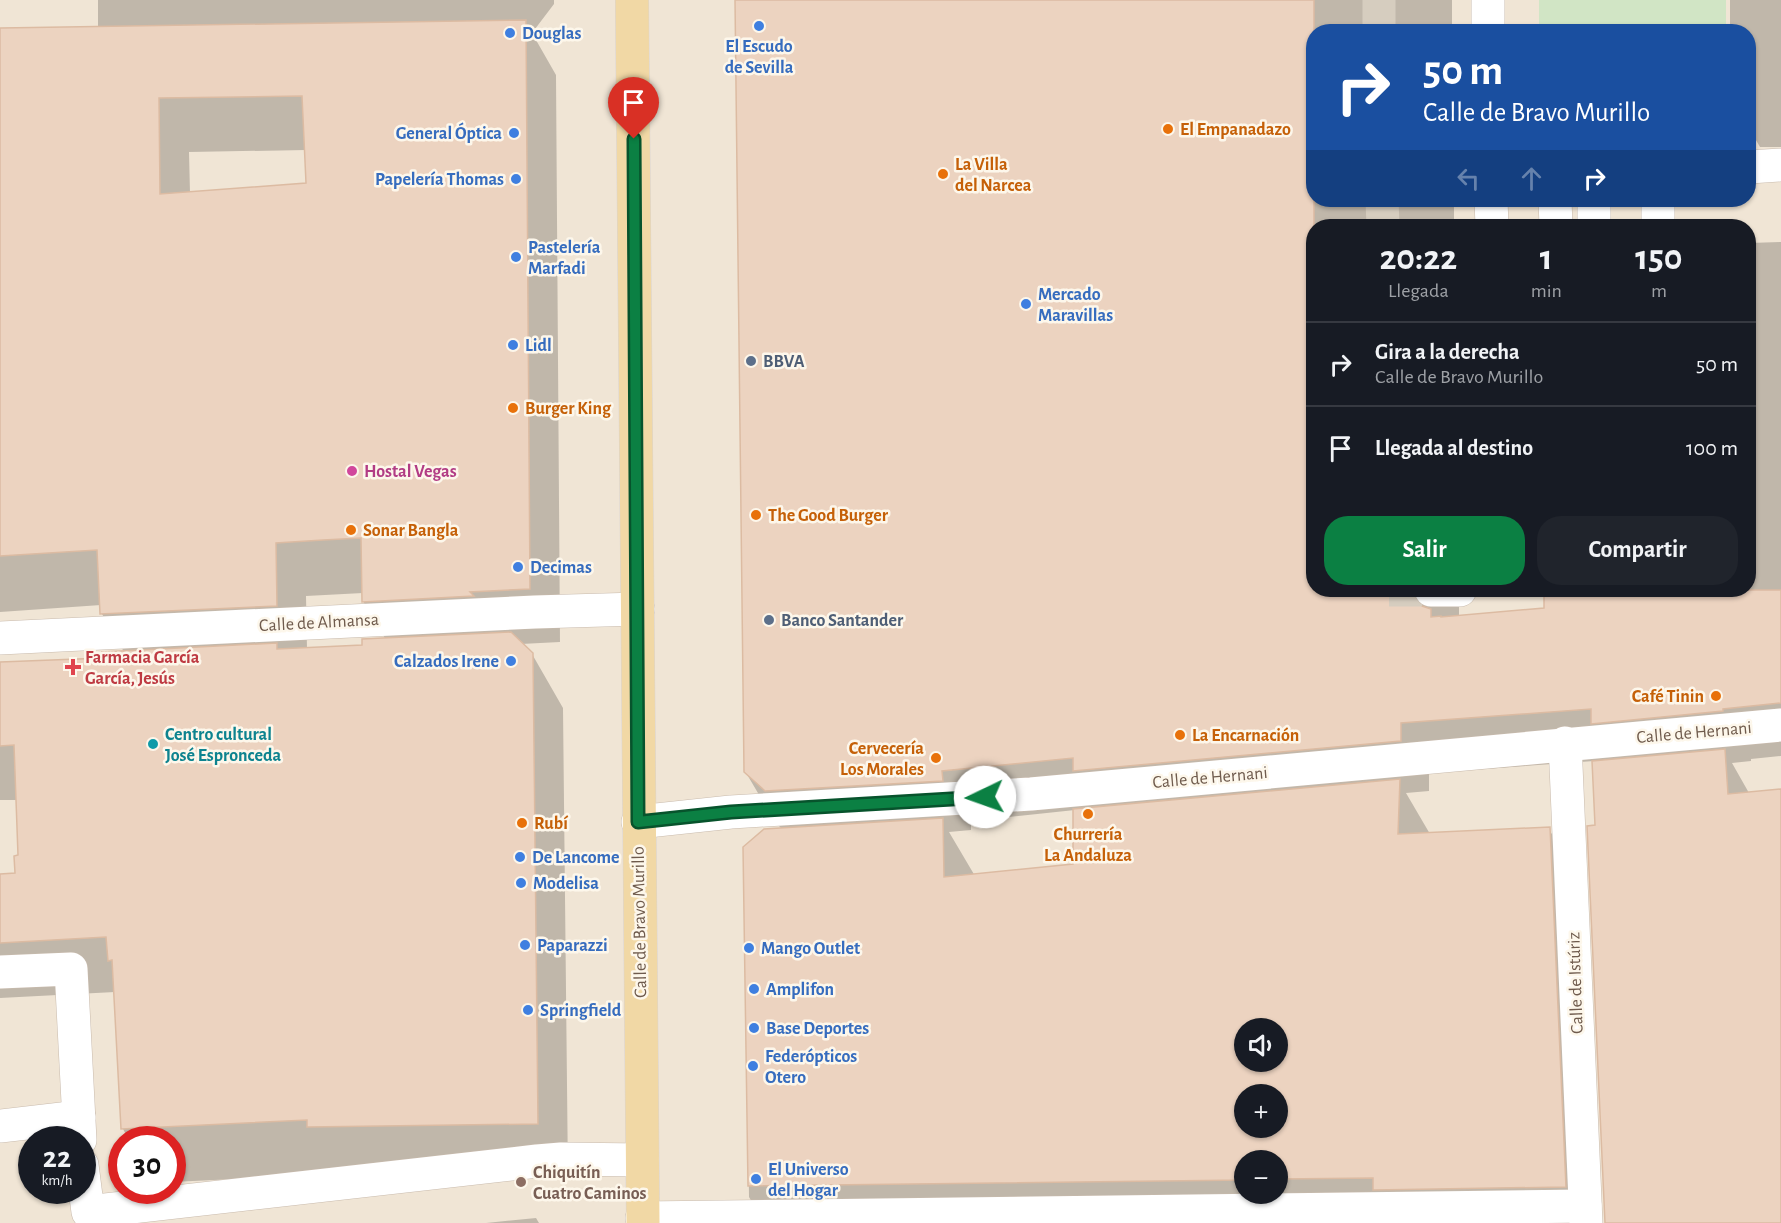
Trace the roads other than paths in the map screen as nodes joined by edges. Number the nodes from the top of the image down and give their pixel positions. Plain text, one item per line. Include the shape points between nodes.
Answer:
1 (632, 0) edge
2 (1488, 0) edge
3 (1488, 24) edge
4 (1781, 165) edge
5 (1756, 167) edge
6 (638, 609) junction
7 (0, 638) edge
8 (1781, 725) edge
9 (1565, 743) junction
10 (638, 822) junction
11 (0, 972) edge
12 (0, 1126) edge
13 (18, 1126) edge
14 (80, 1126) edge
15 (642, 1160) junction
16 (87, 1204) edge
17 (1585, 1215) edge
18 (643, 1220) edge

1 - 6 main road, Calle de Bravo Murillo
2 - 3 street
4 - 5 street
6 - 7 street, Calle de Almansa
6 - 10 main road, Calle de Bravo Murillo
8 - 9 street, Calle de Hernani
9 - 10 street, Calle de Hernani via 1031,794 731,812
9 - 17 street, Calle de Istúriz
10 - 15 main road, Calle de Bravo Murillo
11 - 14 street via 71,969
12 - 13 street
15 - 16 street via 537,1161 88,1212
15 - 18 main road, Calle de Bravo Murillo
17 - 18 street

